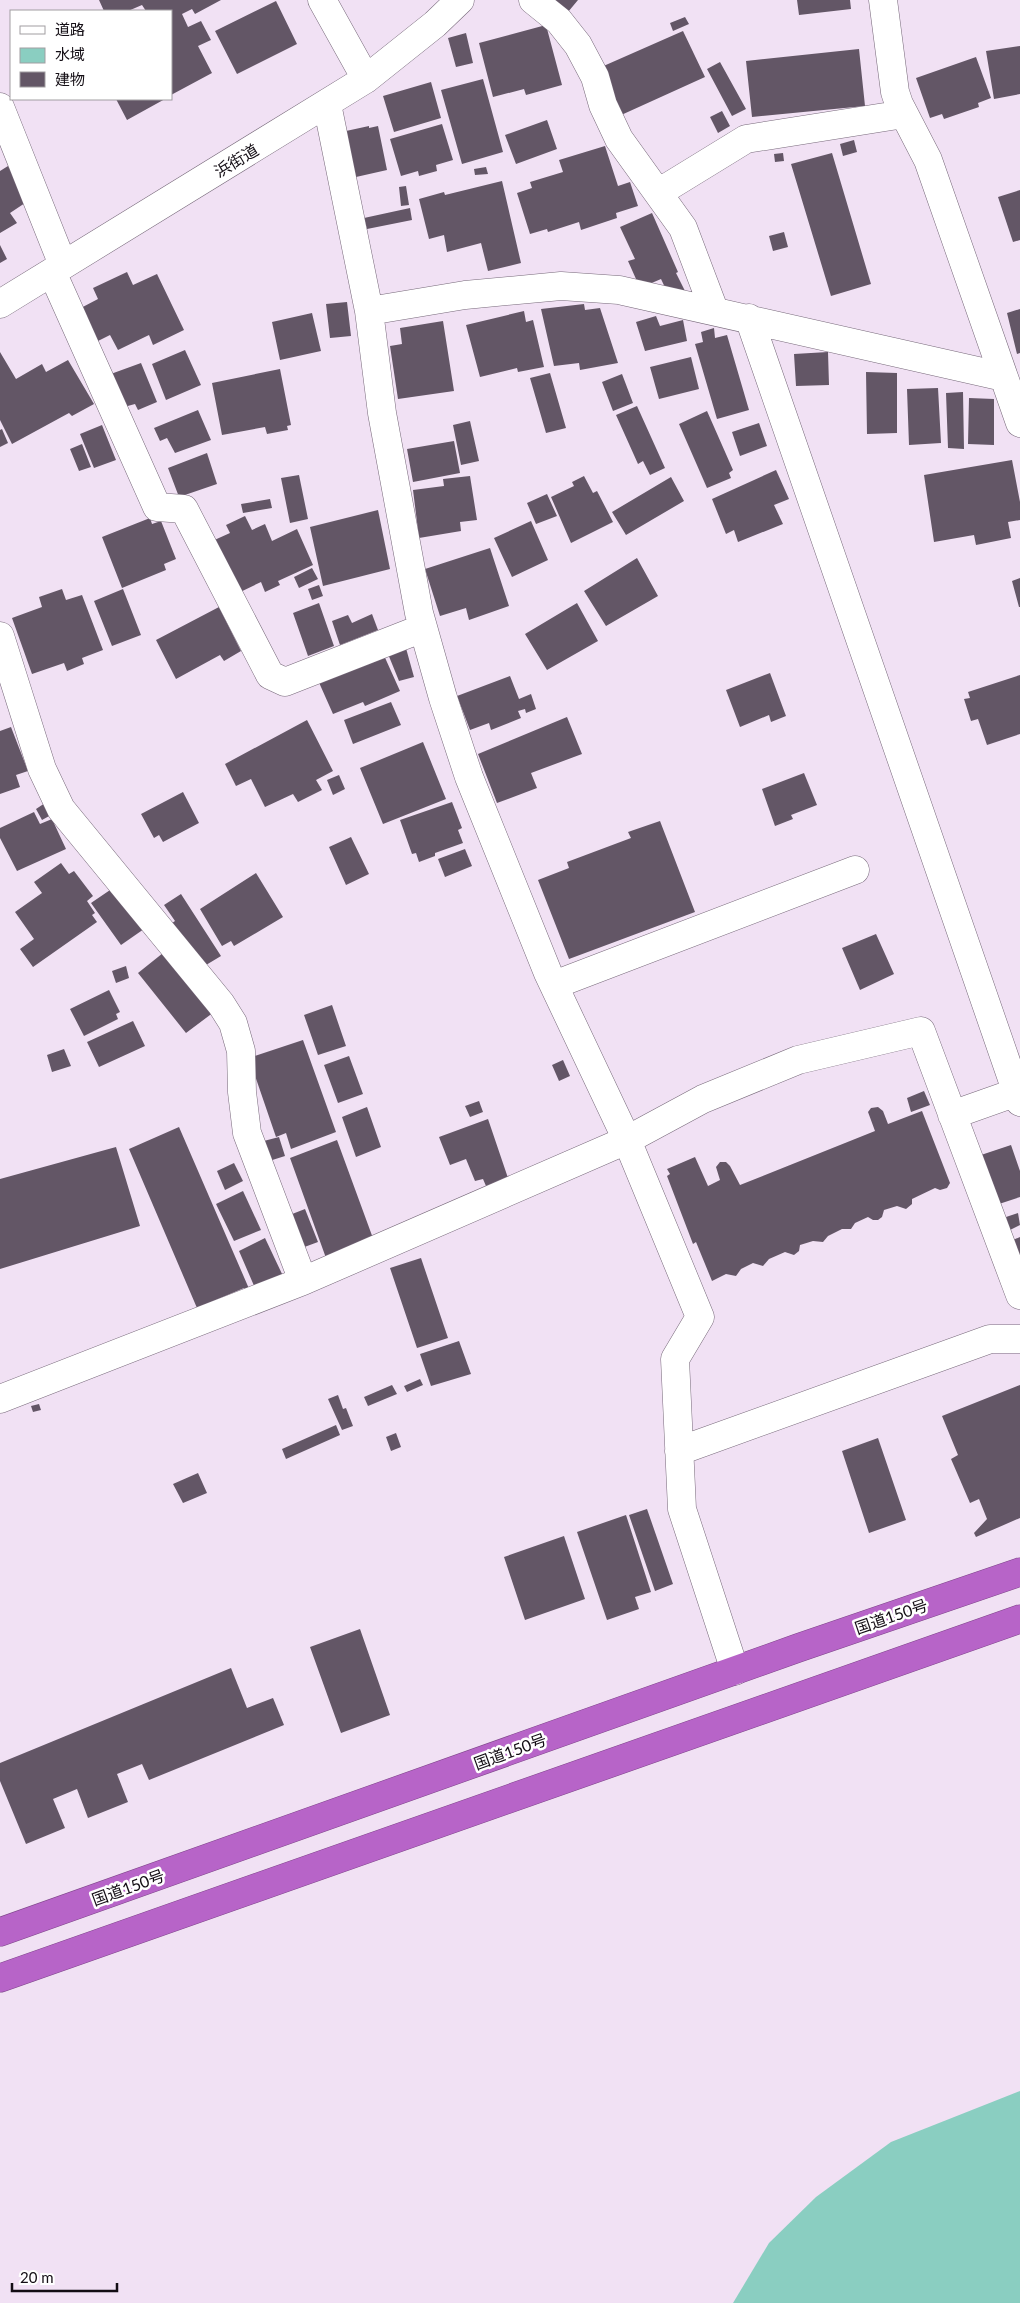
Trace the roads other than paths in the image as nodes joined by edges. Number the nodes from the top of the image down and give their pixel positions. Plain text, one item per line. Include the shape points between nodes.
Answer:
1 (322, 0) edge
2 (460, 0) edge
3 (533, 0) edge
4 (883, 0) edge
5 (366, 79) junction
6 (327, 104) junction
7 (0, 107) edge
8 (904, 114) junction
9 (658, 193) junction
10 (58, 269) junction
11 (0, 304) edge
12 (714, 310) junction
13 (369, 311) junction
14 (749, 318) junction
15 (1004, 377) junction
16 (1020, 423) edge
17 (423, 628) junction
18 (0, 636) edge
19 (855, 870) dead end
20 (554, 986) junction
21 (1019, 1095) edge
22 (952, 1114) junction
23 (628, 1140) junction
24 (303, 1281) junction
25 (1020, 1295) edge
26 (1020, 1339) edge
27 (0, 1399) edge
28 (679, 1451) junction
29 (1020, 1572) edge
30 (1020, 1620) edge
31 (735, 1671) junction
32 (0, 1932) edge
33 (0, 1978) edge

1 - 5 street
2 - 5 street, 浜街道 via 436,24
3 - 9 street via 560,21 578,45 595,77 603,105 619,139
4 - 8 street via 895,92
5 - 6 street, 浜街道
6 - 10 street, 浜街道
6 - 13 street
7 - 10 street
8 - 9 street via 746,139
8 - 15 street via 928,160
9 - 12 street via 683,228
10 - 11 street, 浜街道
10 - 17 street via 157,507 184,509 270,675 285,682
12 - 13 street via 619,290 561,286 465,294
12 - 14 street
13 - 17 street via 382,413
14 - 15 street
14 - 21 street
15 - 16 street
17 - 20 street via 469,777
18 - 24 street via 42,768 61,809 221,1004 233,1023 241,1051 247,1133
19 - 20 street
20 - 23 street
21 - 22 street
22 - 23 street via 921,1031 798,1060 703,1099
22 - 25 street
23 - 24 street
23 - 28 street via 700,1317 675,1359
24 - 27 street
26 - 28 street via 990,1339
28 - 31 street via 682,1509
29 - 31 highway, 国道150号
30 - 33 highway
31 - 32 highway, 国道150号

